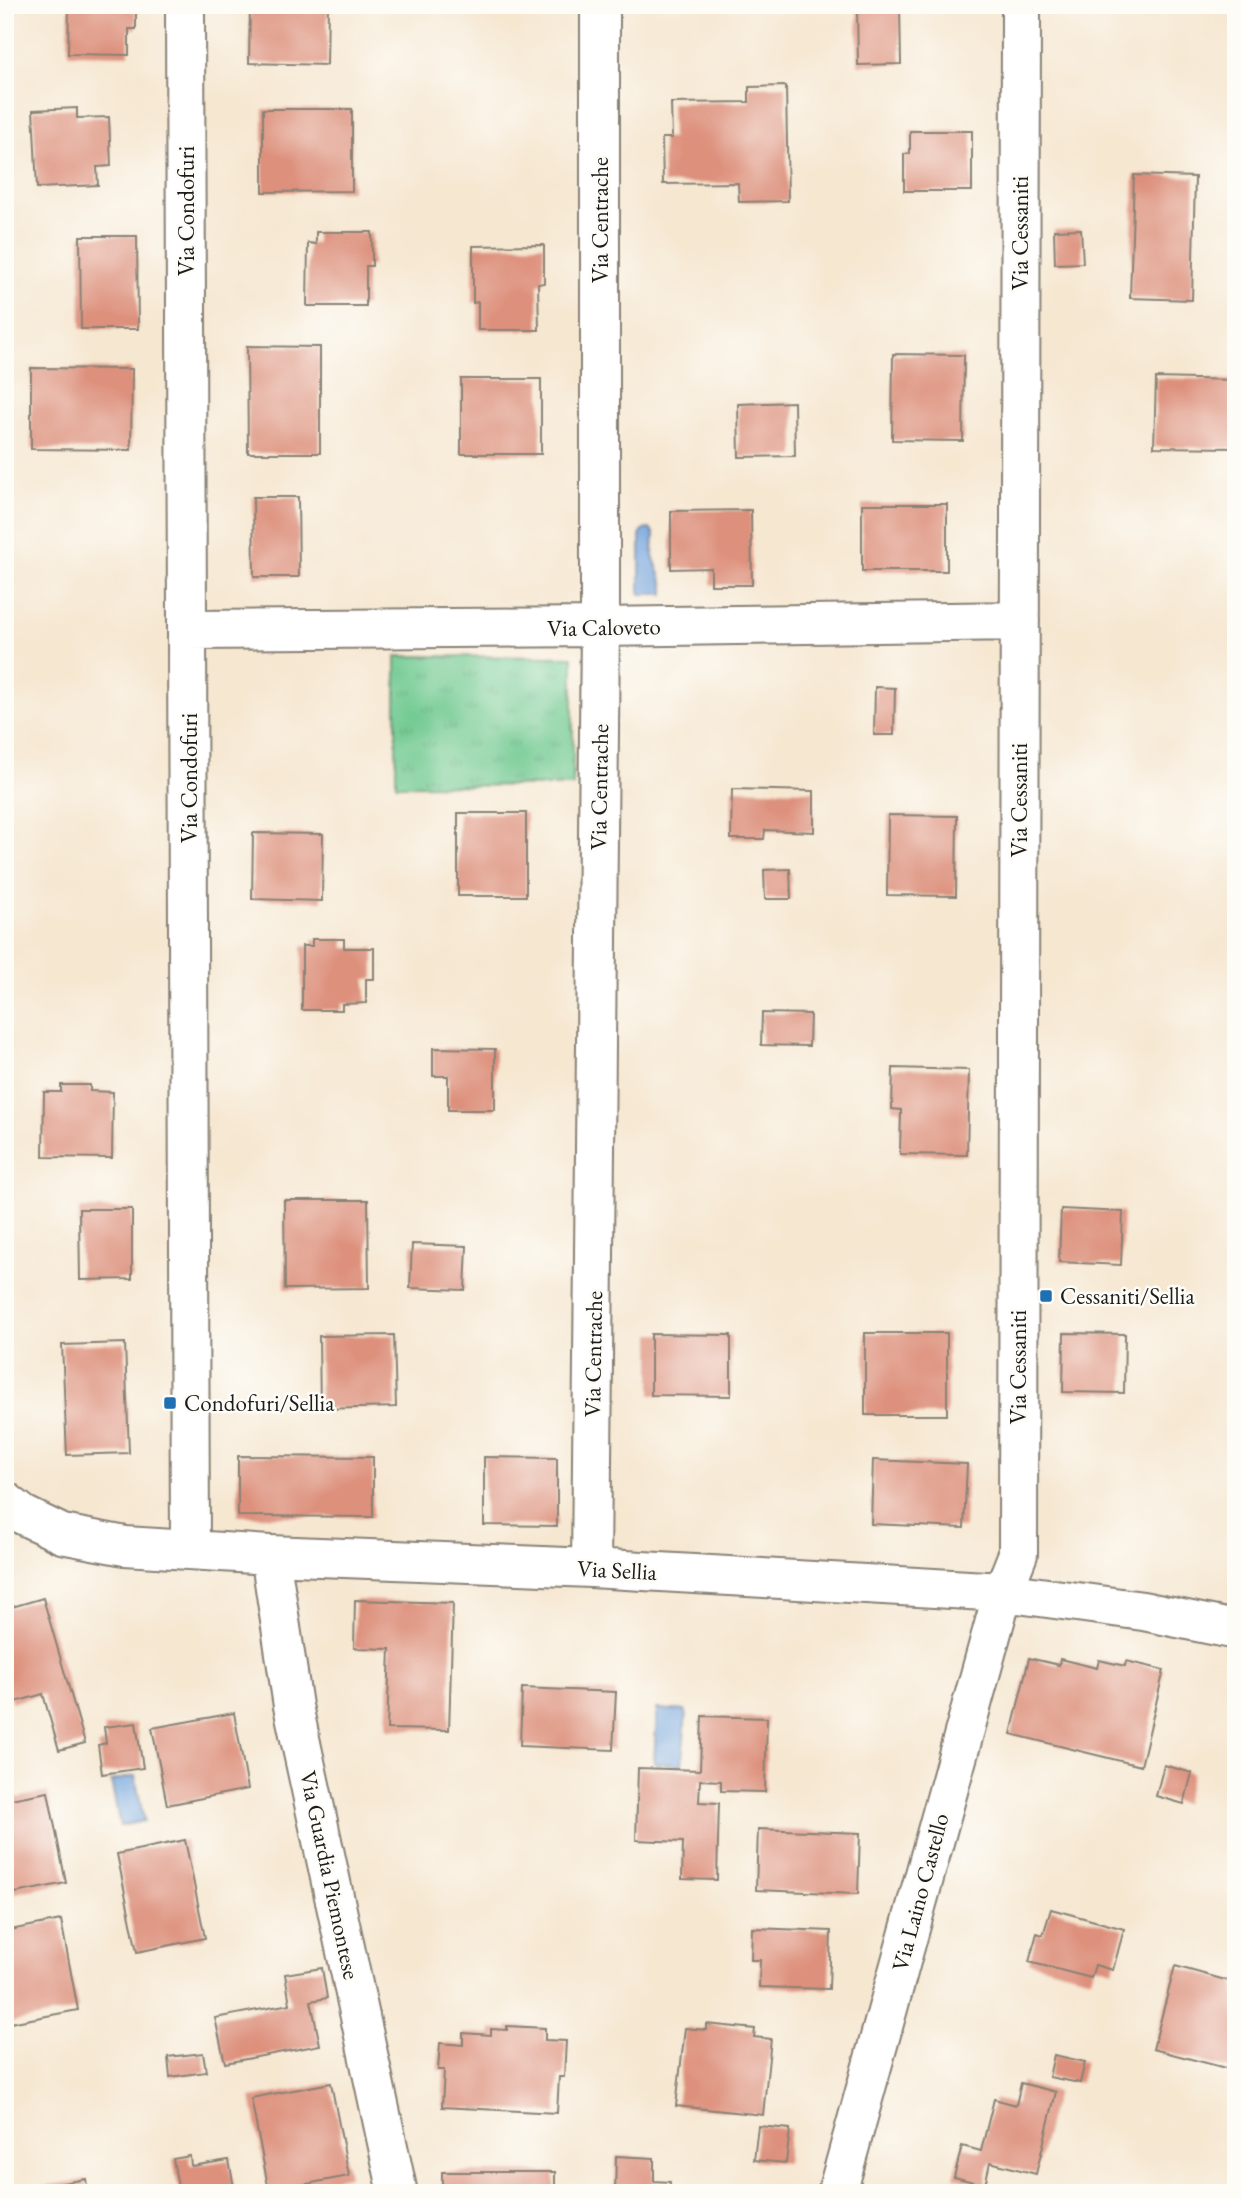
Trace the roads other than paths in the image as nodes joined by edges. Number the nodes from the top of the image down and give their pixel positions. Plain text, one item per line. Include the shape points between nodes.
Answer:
1 (185, 5) edge
2 (600, 5) edge
3 (1021, 5) edge
4 (1020, 621) junction
5 (600, 627) junction
6 (189, 630) junction
7 (5, 1501) edge
8 (190, 1550) junction
9 (270, 1555) junction
10 (591, 1568) junction
11 (1003, 1592) junction
12 (1236, 1630) edge
13 (398, 2193) edge
14 (836, 2193) edge

1 - 6 street, Via Condofuri
2 - 5 street, Via Centrache
3 - 4 street, Via Cessaniti
4 - 5 street, Via Caloveto
4 - 11 street, Via Cessaniti via 1018,1554
5 - 6 street, Via Caloveto
5 - 10 street, Via Centrache
6 - 8 street, Via Condofuri
7 - 8 street, Via Sellia via 38,1523 74,1538
8 - 9 street, Via Sellia
9 - 10 street, Via Sellia
9 - 13 street, Via Guardia Piemontese via 293,1706
10 - 11 street, Via Sellia
11 - 12 street, Via Sellia via 1143,1611
11 - 14 street, Via Laino Castello

